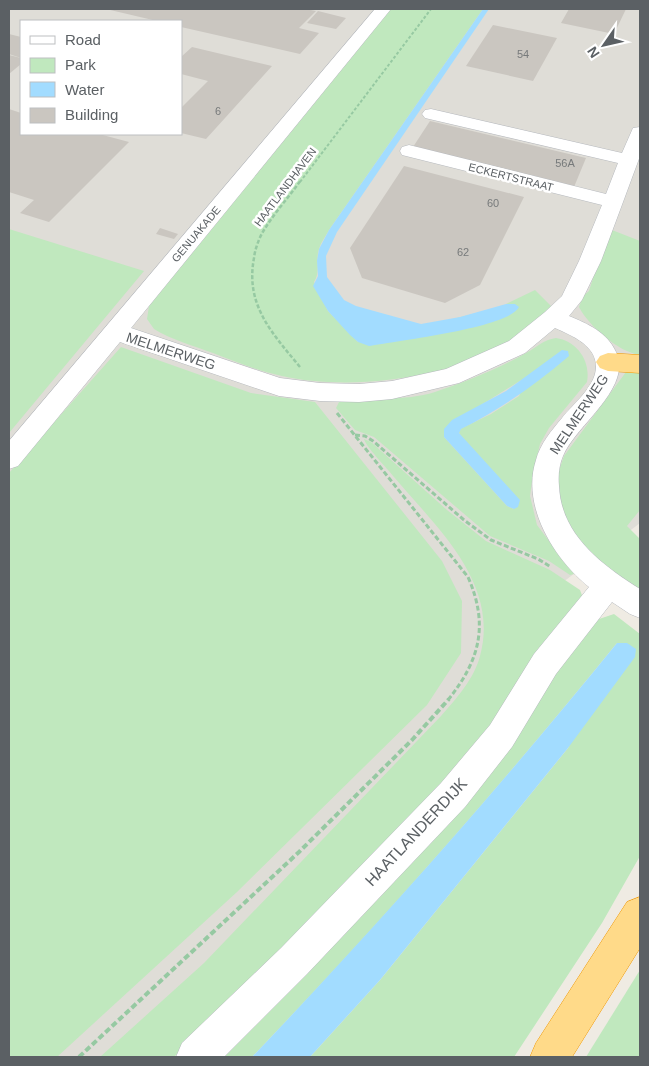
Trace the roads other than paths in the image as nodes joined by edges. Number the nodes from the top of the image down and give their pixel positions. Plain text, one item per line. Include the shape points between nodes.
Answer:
1 (383, 9) edge
2 (431, 114) dead end
3 (640, 132) edge
4 (409, 151) dead end
5 (629, 160) junction
6 (613, 202) junction
7 (553, 318) junction
8 (114, 332) junction
9 (608, 362) junction
10 (640, 364) edge
11 (9, 459) edge
12 (609, 584) junction
13 (640, 605) edge
14 (640, 915) edge
15 (196, 1057) edge
16 (550, 1057) edge

1 - 8 street, GENUAKADE
2 - 5 street
3 - 5 street
4 - 6 street, ECKERTSTRAAT
5 - 6 street
6 - 7 street via 571,300
7 - 8 street, MELMERWEG via 517,347 451,377 392,390 359,393 279,386
7 - 9 street, MELMERWEG via 592,338
8 - 11 street, GENUAKADE
9 - 10 highway
9 - 12 street, MELMERWEG via 607,375 601,386 553,450 548,461 546,484 550,509 564,539 577,557
12 - 13 street, MELMERWEG
12 - 15 street, HAATLANDERDIJK via 545,664 501,736 453,795
14 - 16 highway

